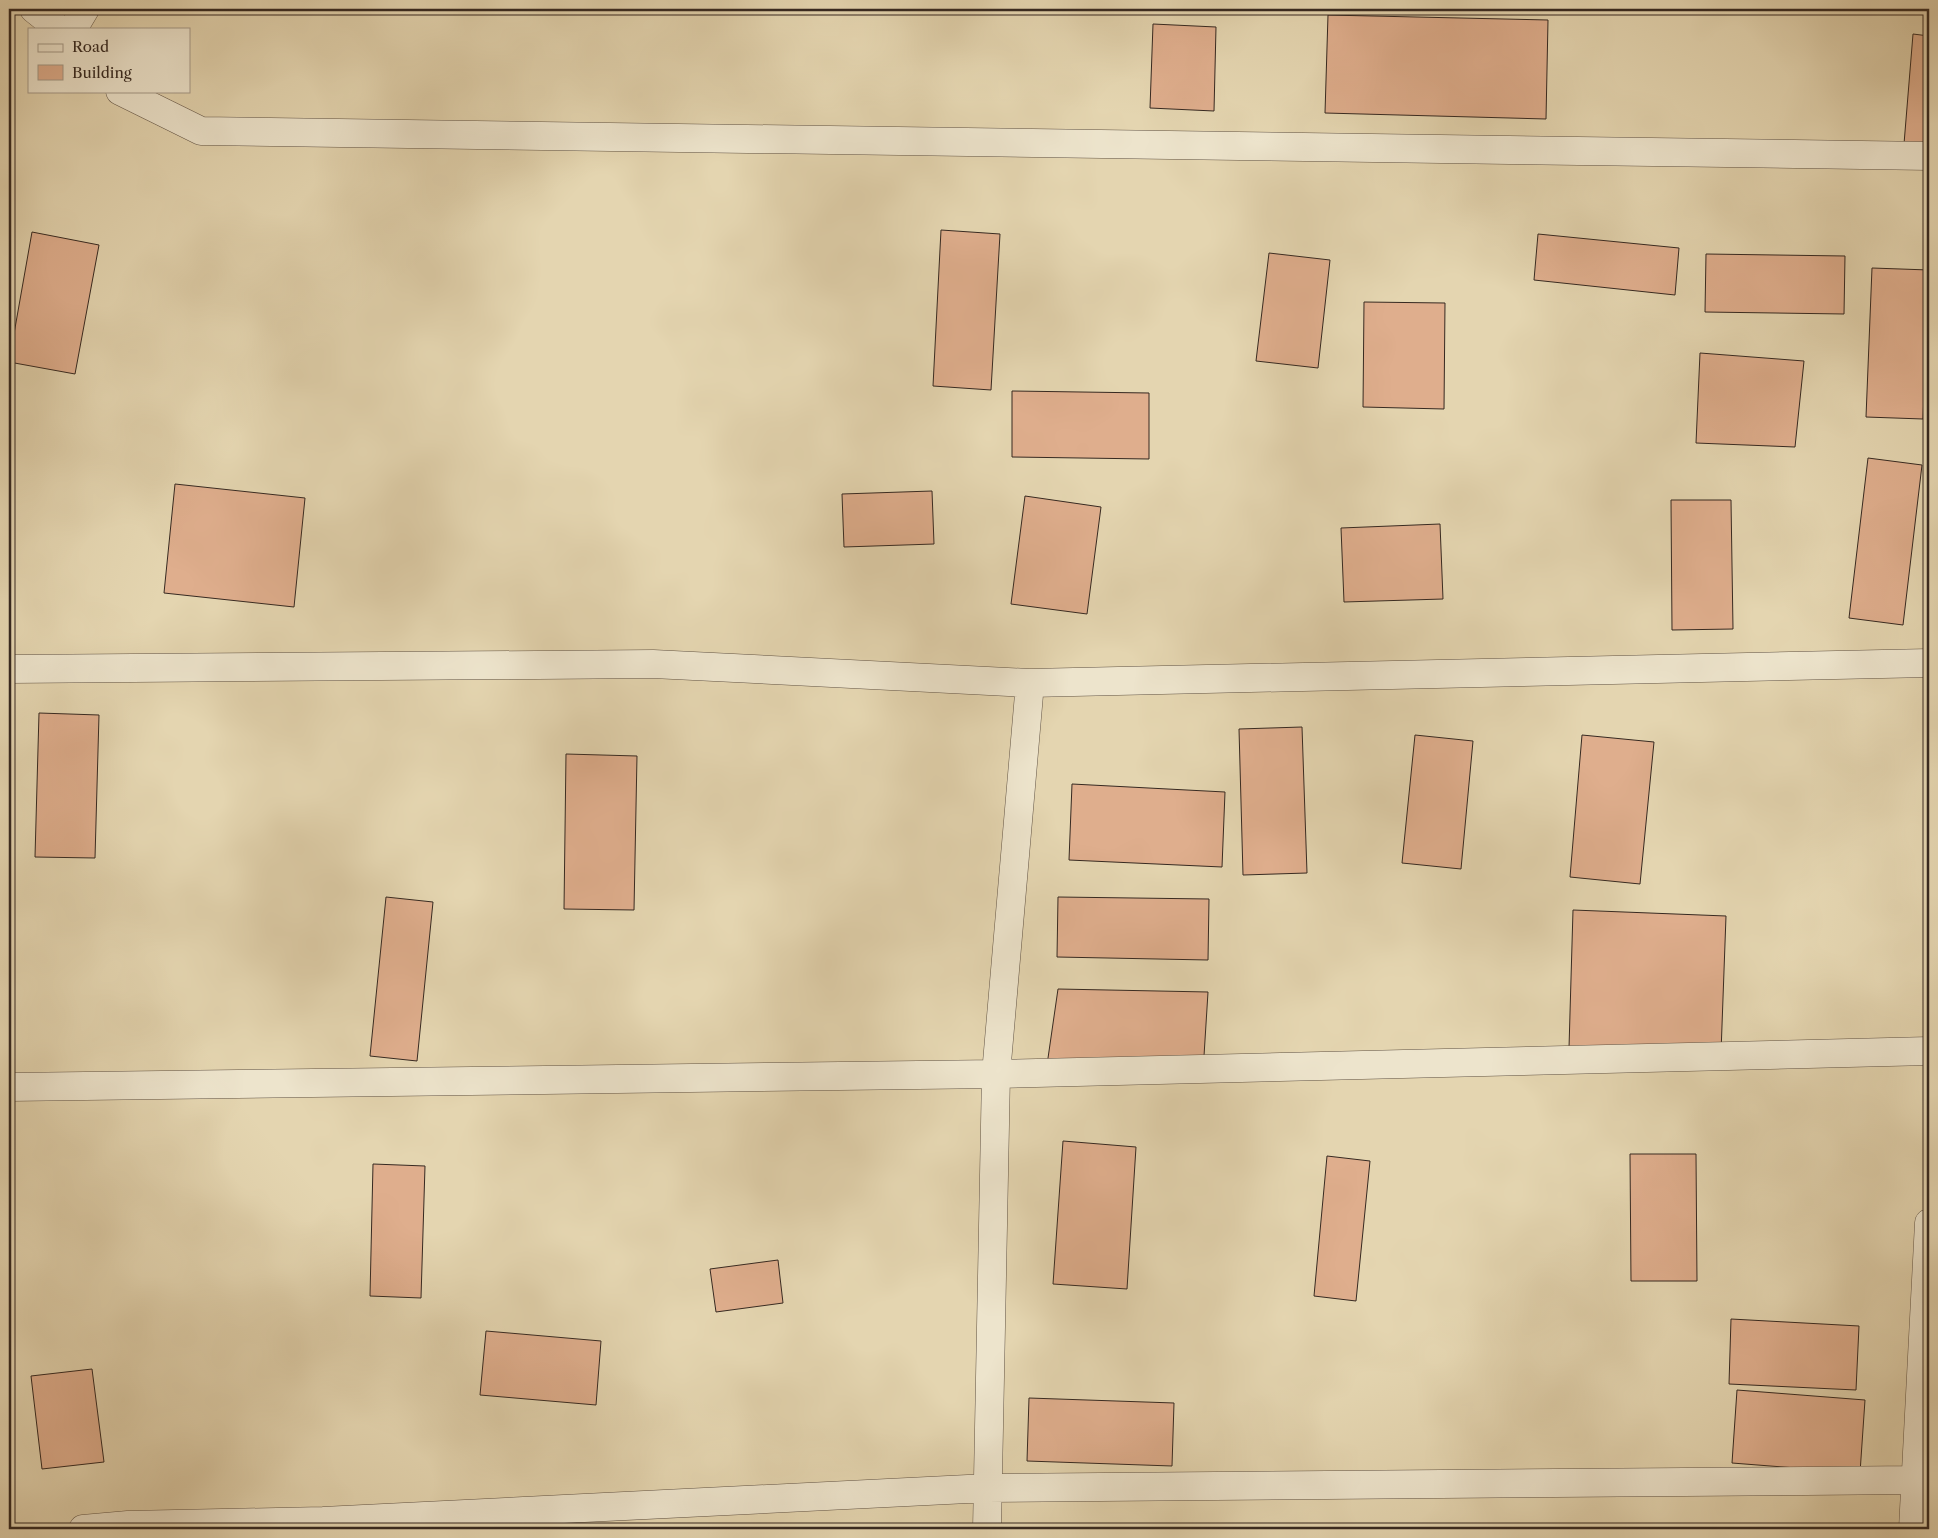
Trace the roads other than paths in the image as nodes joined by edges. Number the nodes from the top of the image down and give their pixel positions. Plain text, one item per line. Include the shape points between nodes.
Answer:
1 (34, 9) edge
2 (85, 9) edge
3 (58, 28) edge
4 (74, 28) edge
5 (122, 92) edge
6 (1929, 156) edge
7 (1929, 663) edge
8 (9, 669) edge
9 (1030, 682) junction
10 (1929, 1052) edge
11 (996, 1074) junction
12 (9, 1087) edge
13 (1929, 1223) edge
14 (1916, 1480) junction
15 (988, 1488) junction
16 (594, 1519) edge
17 (128, 1527) edge
18 (83, 1529) edge
19 (987, 1529) edge
20 (1913, 1529) edge

1 - 3 street
2 - 4 street
5 - 6 street via 201,131
7 - 9 street
8 - 9 street via 653,664
9 - 11 street
10 - 11 street
11 - 12 street
11 - 15 street
13 - 14 street
14 - 15 street
14 - 20 street
15 - 16 street
15 - 19 street
16 - 17 street via 323,1521
17 - 18 street

